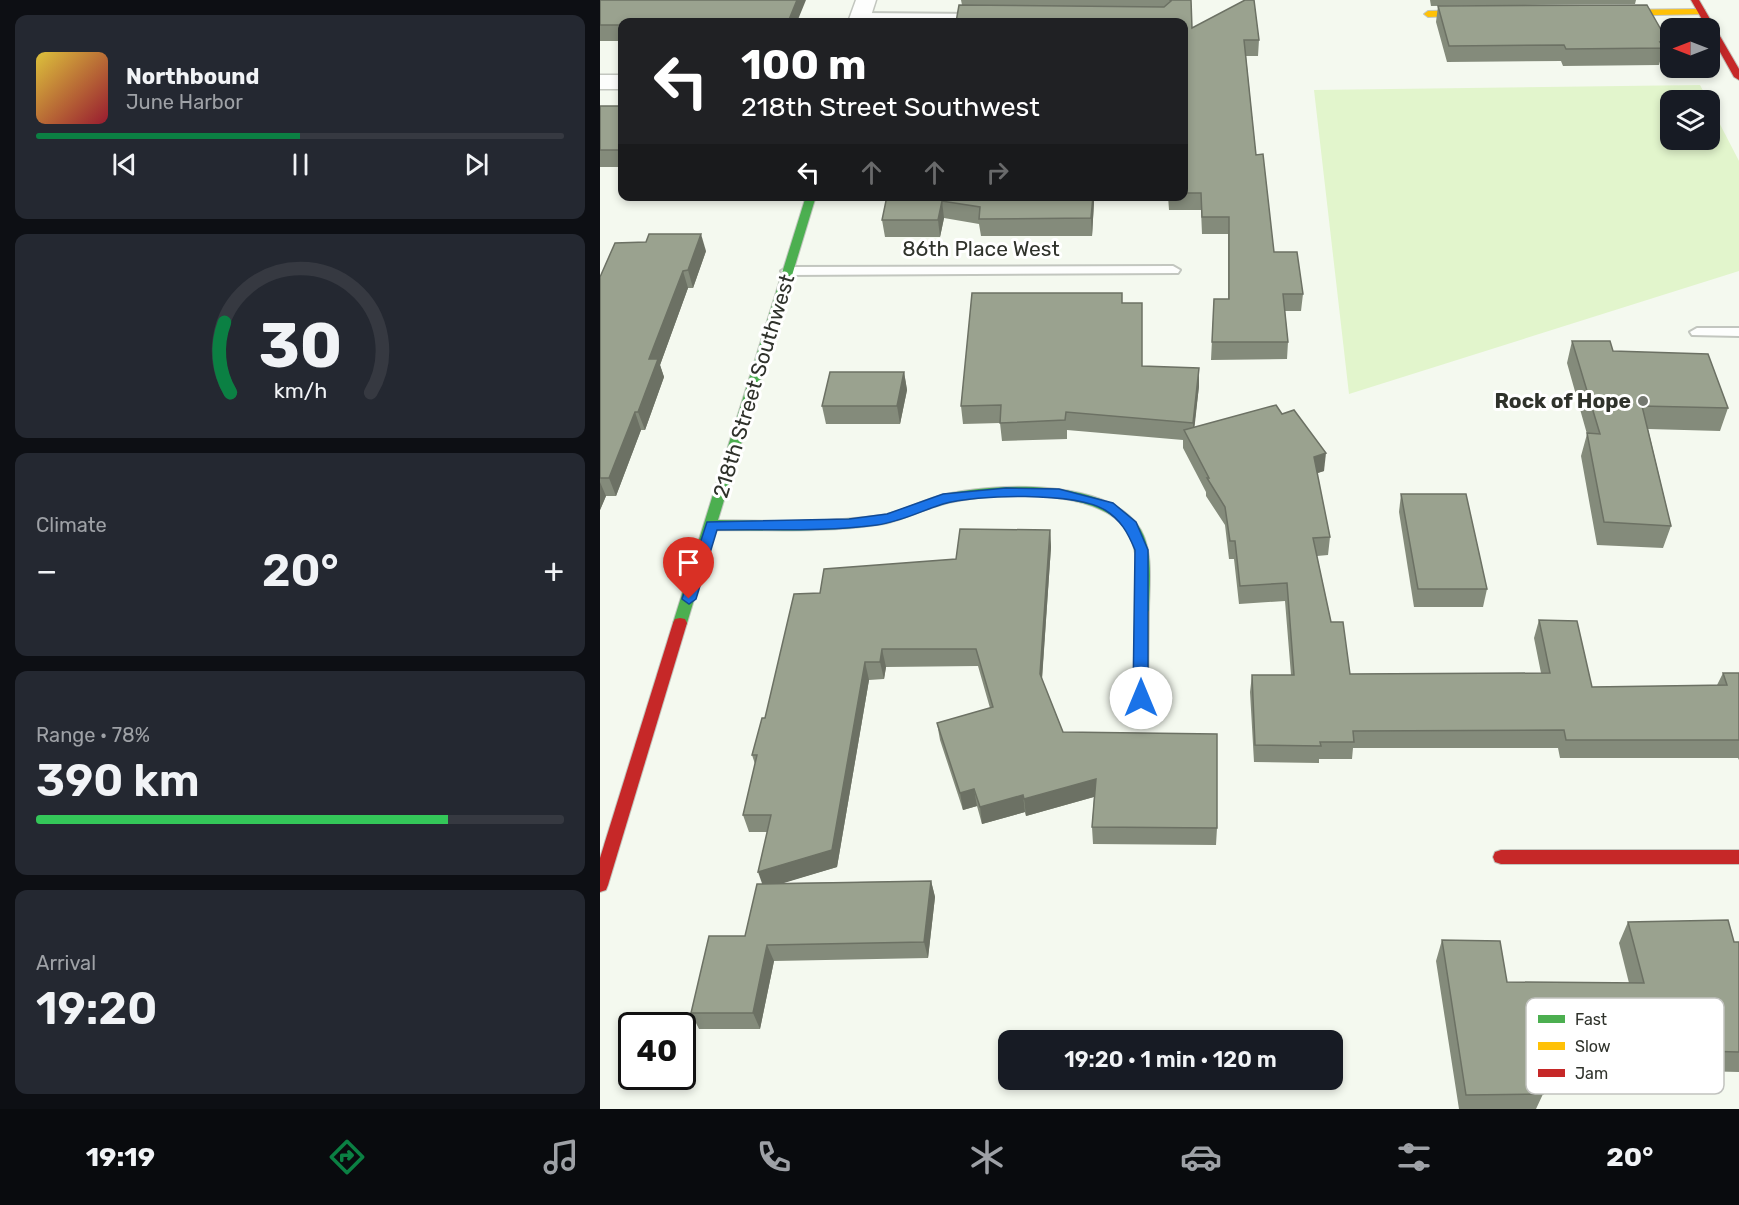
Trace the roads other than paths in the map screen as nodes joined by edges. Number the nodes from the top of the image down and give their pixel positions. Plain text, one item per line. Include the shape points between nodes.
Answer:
1 (1699, 6) edge
2 (862, 13) edge
3 (1499, 13) edge
4 (1594, 13) edge
5 (1428, 14) dead end
6 (989, 17) edge
7 (1737, 69) edge
8 (600, 82) edge
9 (618, 82) edge
10 (809, 201) edge
11 (1173, 270) dead end
12 (788, 271) junction
13 (1697, 332) dead end
14 (1739, 332) edge
15 (712, 525) junction
16 (1141, 698) dead end
17 (1501, 857) dead end
18 (1739, 857) edge
19 (600, 884) edge

1 - 4 street
1 - 7 street
2 - 6 lane
3 - 5 street
8 - 9 street
10 - 12 street, 218th Street Southwest
11 - 12 lane, 86th Place West
12 - 15 street, 218th Street Southwest
13 - 14 lane
15 - 16 street via 849,524 888,519 943,499 1006,492 1059,493 1108,506 1131,525 1142,550
15 - 19 street, 218th Street Southwest
17 - 18 street

